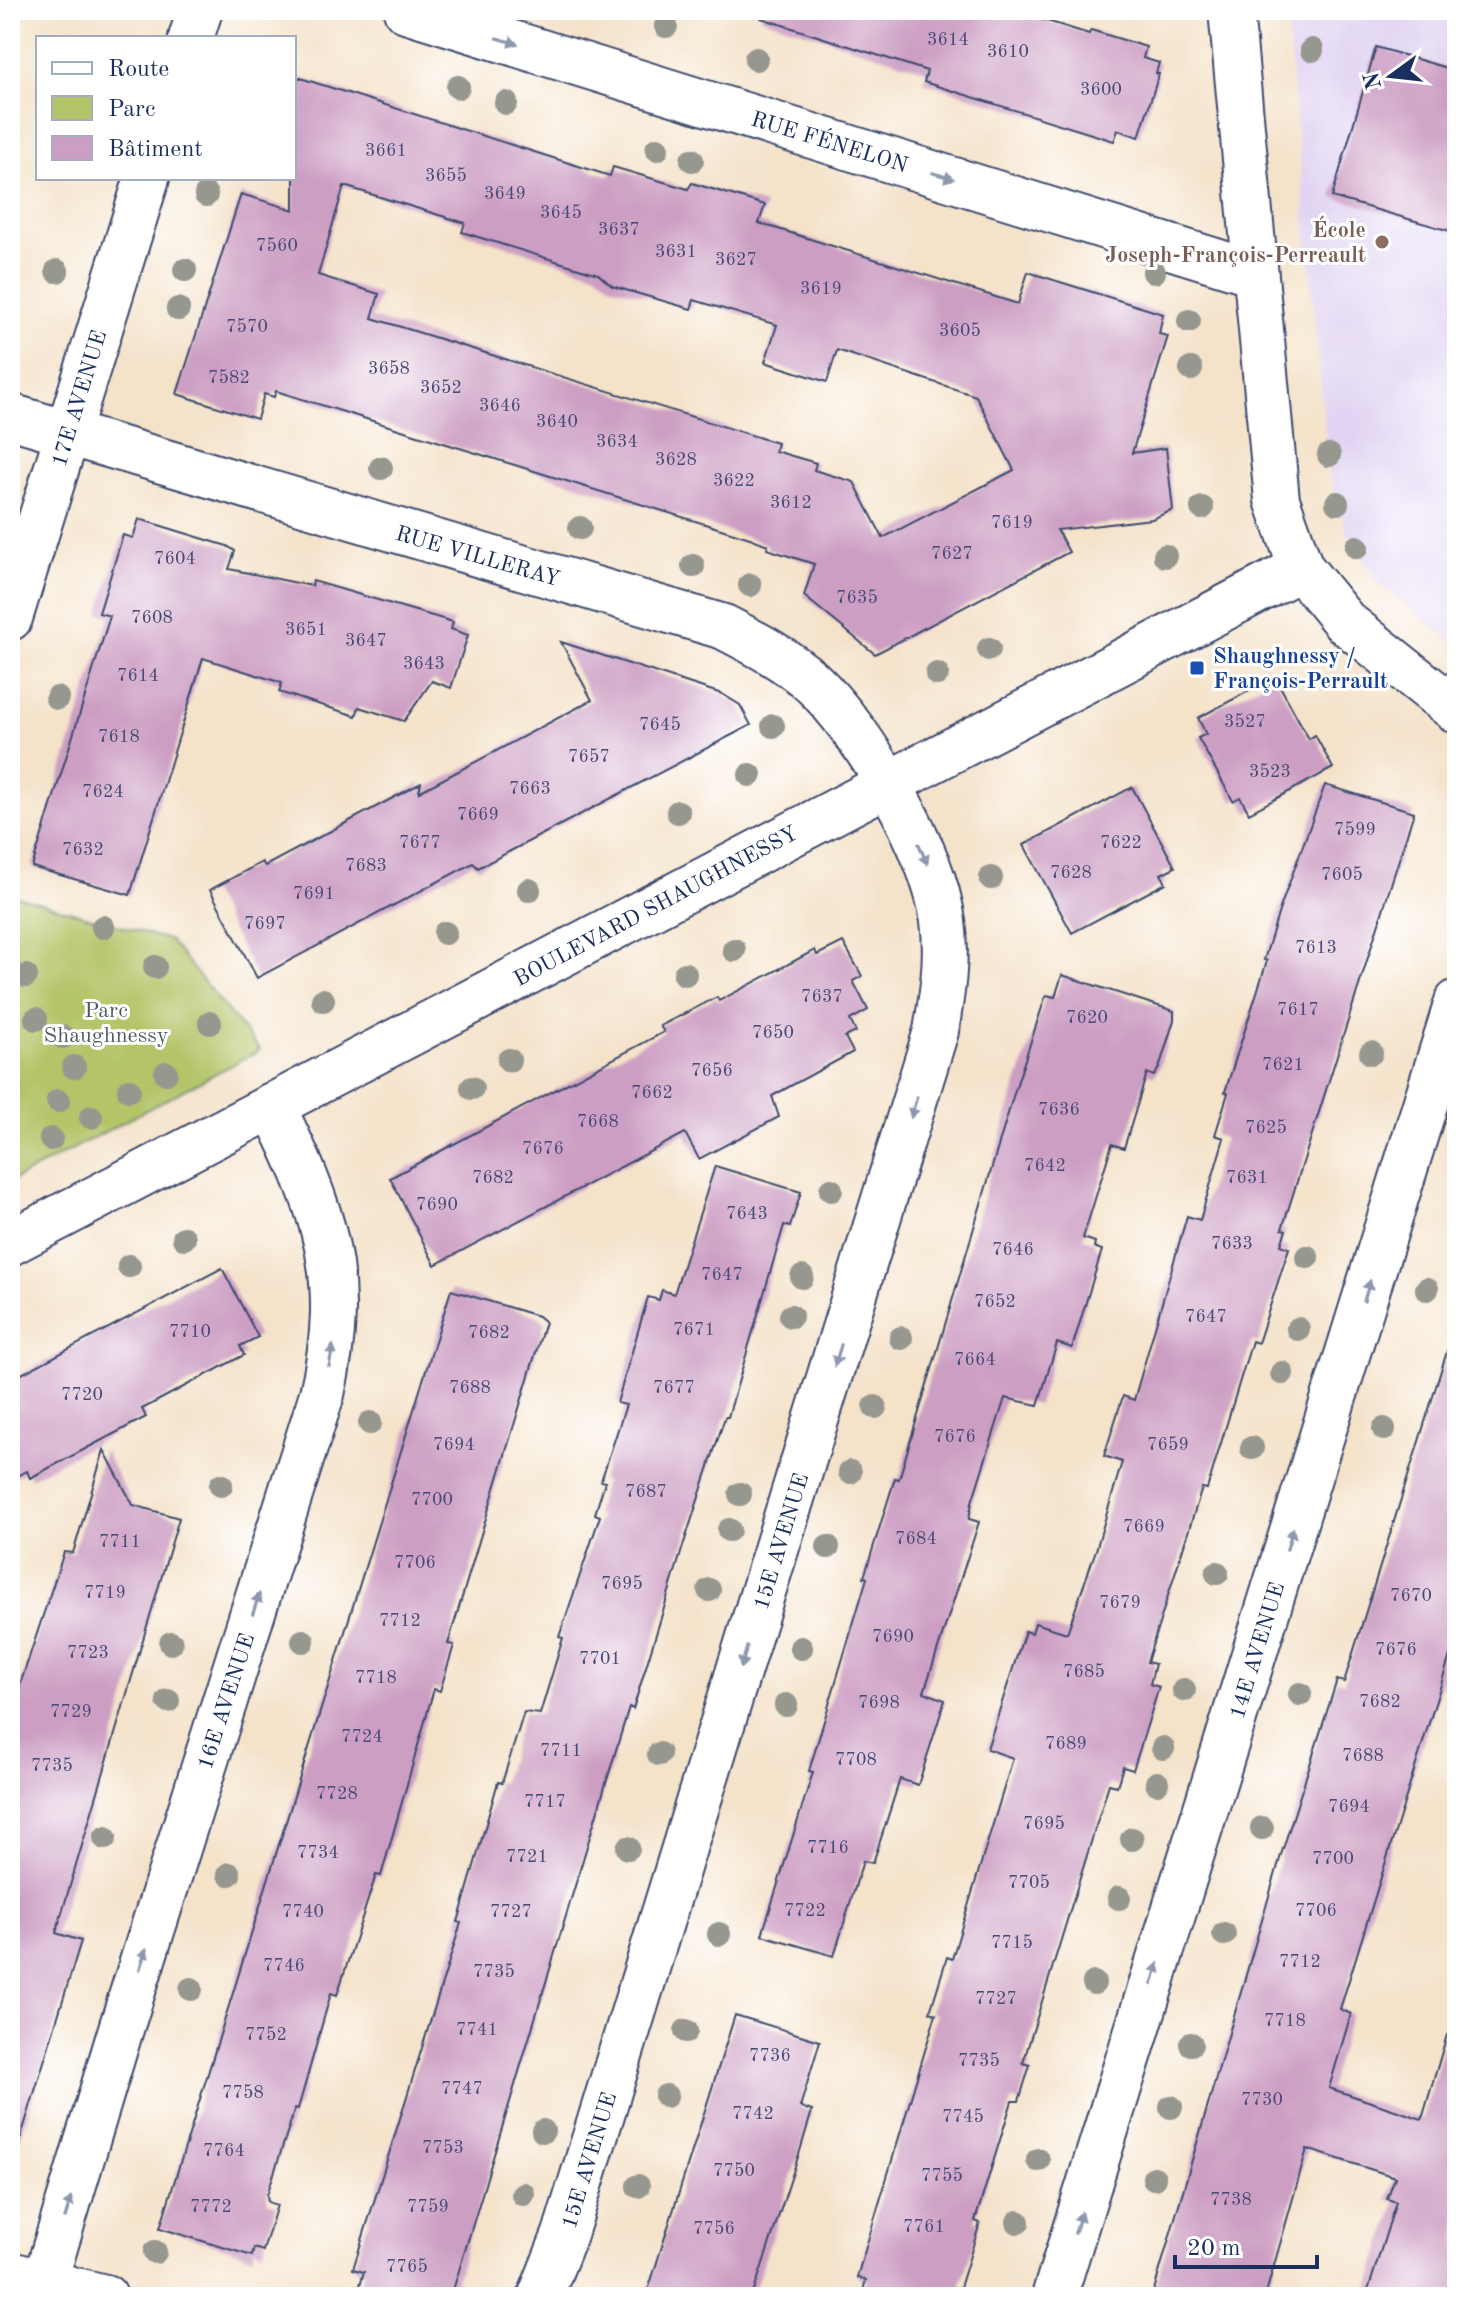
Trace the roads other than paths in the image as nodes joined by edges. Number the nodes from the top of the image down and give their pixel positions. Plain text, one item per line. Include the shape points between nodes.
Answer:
1 (200, 10) edge
2 (406, 10) edge
3 (1231, 10) edge
4 (192, 36) edge
5 (146, 180) edge
6 (1254, 273) junction
7 (10, 416) edge
8 (66, 434) junction
9 (1301, 568) junction
10 (10, 618) edge
11 (1457, 711) edge
12 (887, 785) junction
13 (1457, 1002) edge
14 (272, 1105) junction
15 (10, 1243) edge
16 (32, 2284) edge
17 (105, 2297) edge
18 (540, 2297) edge
19 (1054, 2297) edge

1 - 4 street
2 -> 6 street, RUE FÉNELON
3 - 6 street
5 - 8 street, 17E AVENUE
6 - 9 street via 1277,500
7 - 8 street, RUE VILLERAY
8 - 10 street, 17E AVENUE
8 - 12 street, RUE VILLERAY via 724,627 811,681 845,716
9 - 11 street via 1345,622
9 - 12 street, BOULEVARD SHAUGHNESSY
12 - 14 street, BOULEVARD SHAUGHNESSY
12 -> 18 street, 15E AVENUE via 921,847 943,922 936,1031 575,2204
19 -> 13 street, 14E AVENUE
14 - 15 street, BOULEVARD SHAUGHNESSY
16 -> 14 street, 16E AVENUE via 120,2032 333,1348 336,1298 325,1233 305,1174
16 - 17 street

